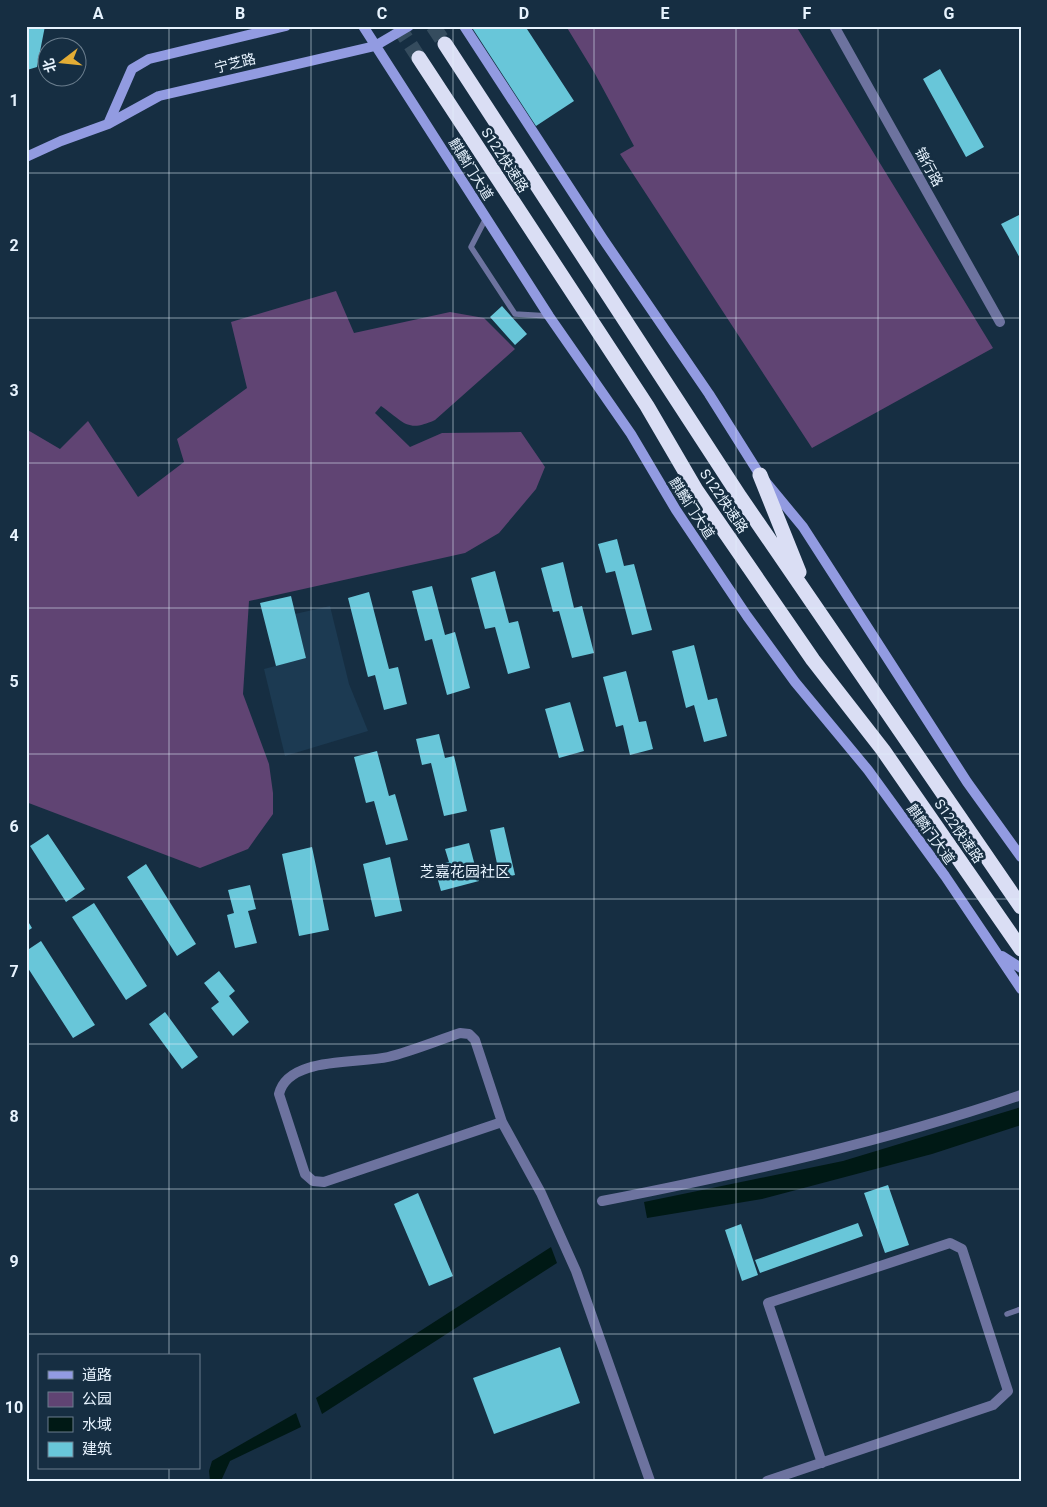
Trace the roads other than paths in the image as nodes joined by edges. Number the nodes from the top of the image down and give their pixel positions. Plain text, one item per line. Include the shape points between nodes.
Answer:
1 (286, 26) edge
2 (362, 26) edge
3 (408, 26) edge
4 (464, 26) edge
5 (834, 26) edge
6 (445, 44) tunnel mouth
7 (375, 46) junction
8 (419, 58) tunnel mouth
9 (108, 124) junction
10 (26, 158) edge
11 (486, 218) junction
12 (549, 316) junction
13 (1000, 322) dead end
14 (760, 475) junction
15 (810, 598) junction
16 (1021, 857) edge
17 (1021, 907) edge
18 (1021, 949) edge
19 (995, 951) junction
20 (1021, 968) edge
21 (1021, 989) edge
22 (1021, 1095) edge
23 (502, 1122) junction
24 (602, 1200) dead end
25 (1021, 1309) edge
26 (1007, 1314) dead end
27 (822, 1462) junction
28 (650, 1481) edge
29 (767, 1481) edge

1 - 9 street, 宁芝路 via 149,59 132,69
2 - 7 street, 麒麟门大道
3 - 7 street
4 - 14 street
5 - 13 street, 锦行路
6 - 15 highway, S122快速路 via 740,497
7 - 9 street, 宁芝路 via 159,96
7 - 11 street, 麒麟门大道
8 - 18 highway, S122快速路 via 647,406 696,490 813,660 883,750
9 - 10 street, 宁芝路
11 - 12 street, 麒麟门大道
11 - 12 lane via 471,247 515,314
12 - 19 street, 麒麟门大道 via 631,434 676,510 747,616 794,682 868,770
14 - 15 highway
14 - 16 street via 803,527 967,782
15 - 17 highway, S122快速路
19 - 20 street
19 - 21 street, 麒麟门大道
22 - 24 street via 871,1142 736,1174
23 - 23 street via 476,1040 469,1034 460,1033 387,1057 330,1062 289,1076 279,1094 305,1174 313,1181 324,1182
23 - 28 street via 557,1226 576,1271
25 - 26 lane
27 - 27 street via 993,1405 1008,1390 962,1250 950,1243 768,1303
27 - 29 street

